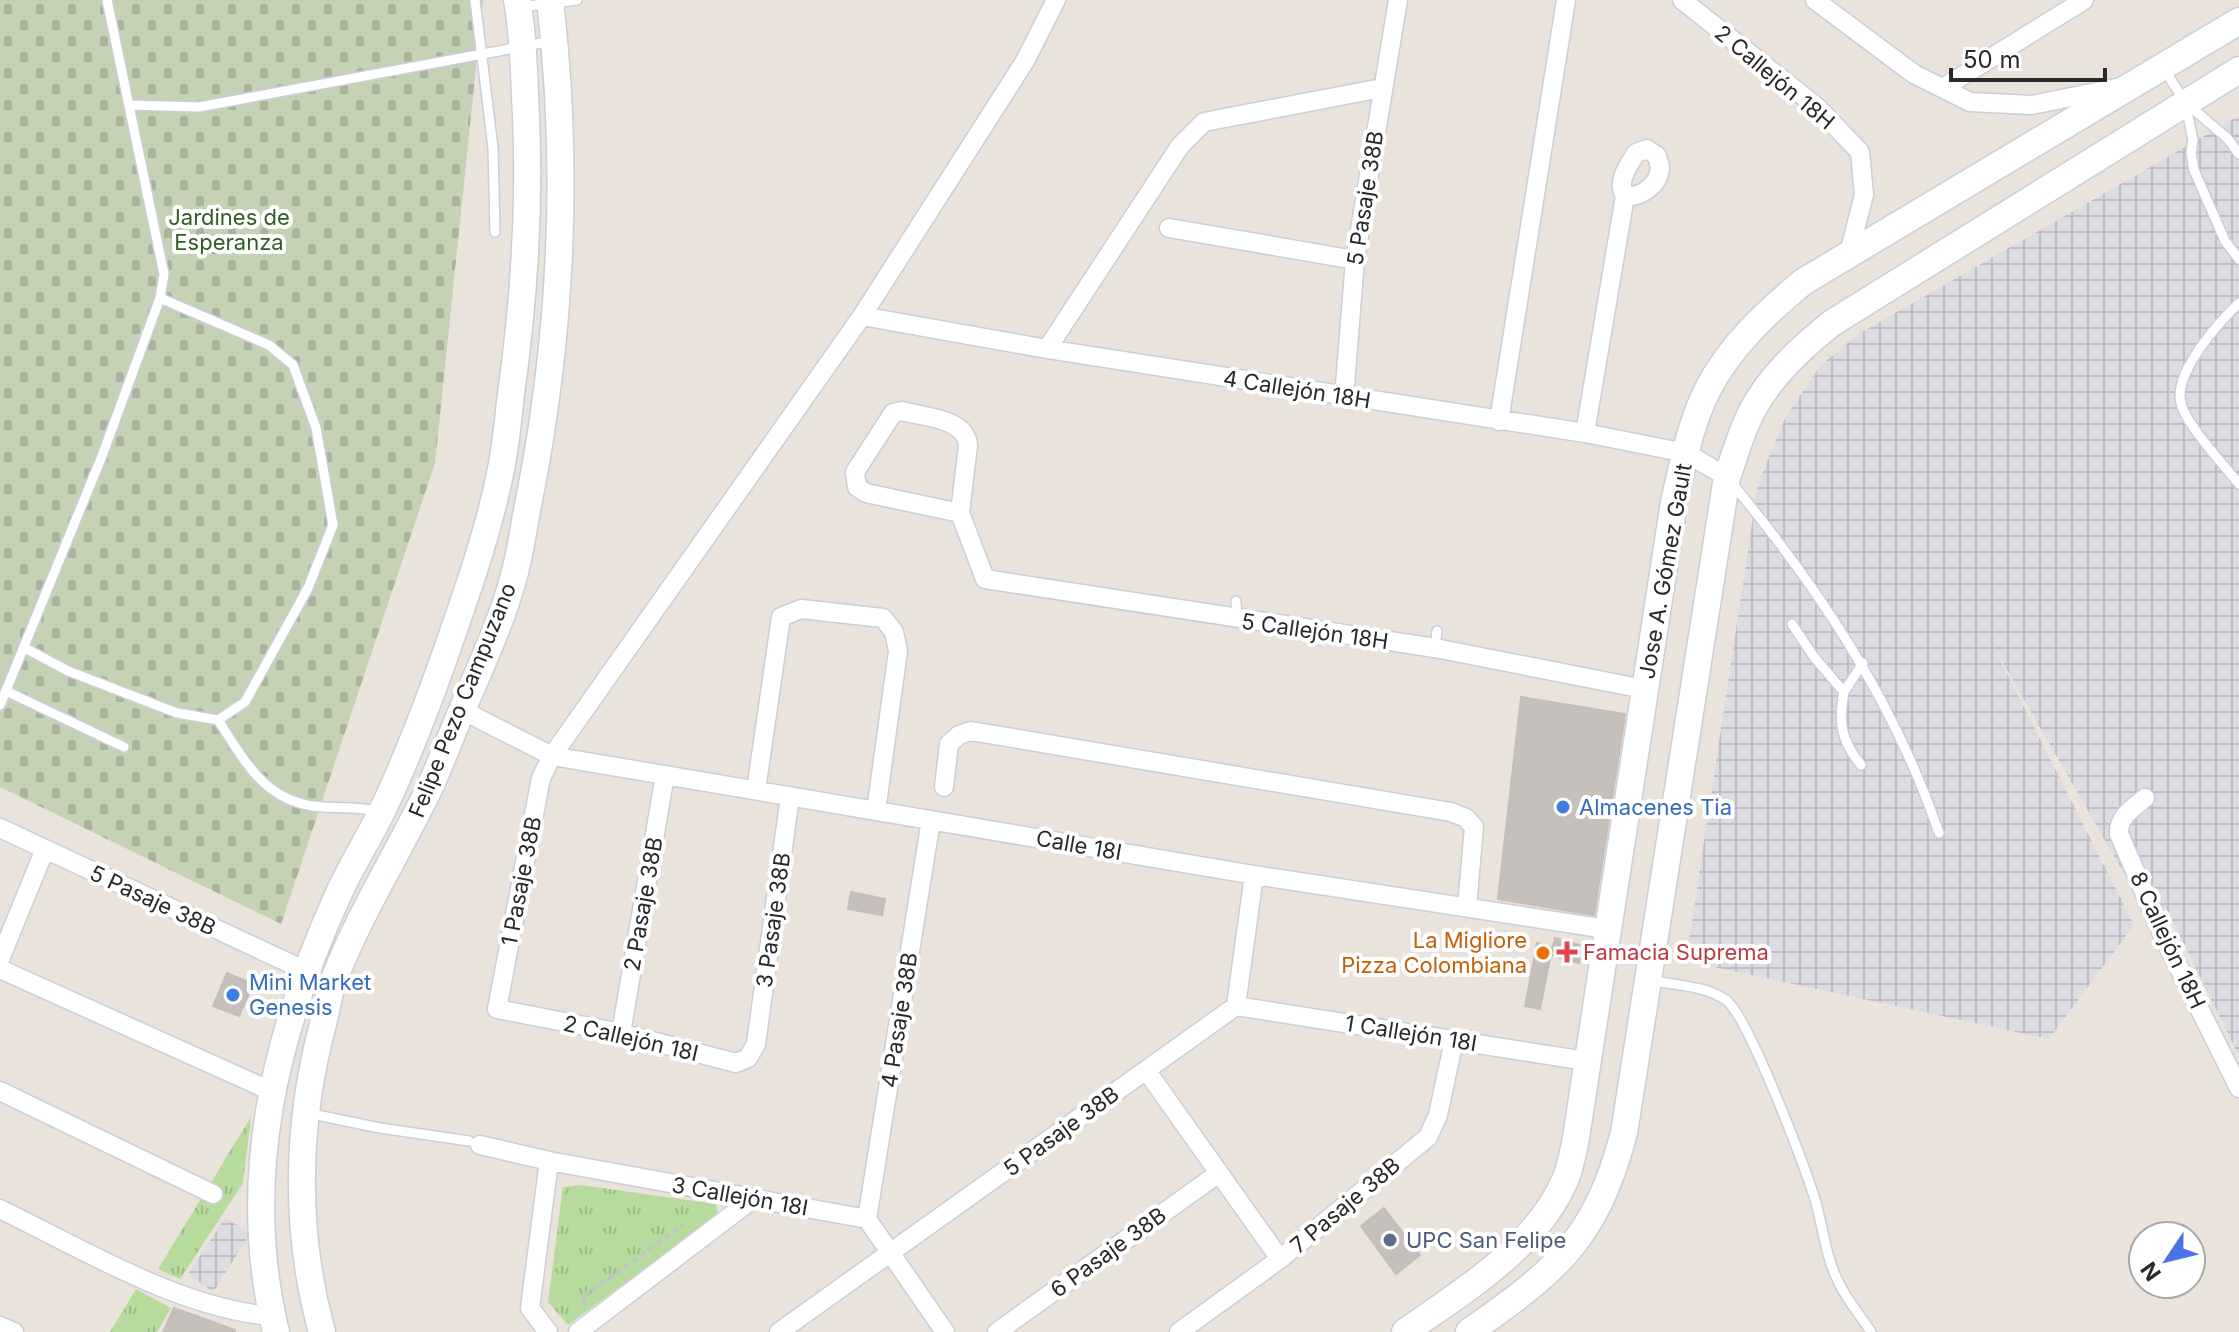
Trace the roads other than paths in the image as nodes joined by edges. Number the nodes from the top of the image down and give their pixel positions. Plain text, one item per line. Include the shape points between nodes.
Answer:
1 (107, 0) edge
2 (475, 0) edge
3 (577, 0) edge
4 (1398, 0) edge
5 (1566, 0) edge
6 (1682, 0) edge
7 (1815, 0) edge
8 (2084, 0) edge
9 (550, 1) edge
10 (1055, 1) edge
11 (518, 4) edge
12 (2239, 21) edge
13 (554, 41) junction
14 (523, 45) junction
15 (483, 52) junction
16 (2162, 66) junction
17 (2239, 70) edge
18 (2134, 84) junction
19 (1382, 88) junction
20 (1943, 88) junction
21 (2185, 102) junction
22 (129, 105) junction
23 (2239, 154) edge
24 (1625, 196) dead end
25 (1169, 228) dead end
26 (495, 232) dead end
27 (1849, 253) junction
28 (2239, 259) edge
29 (1355, 260) junction
30 (160, 298) junction
31 (2239, 303) edge
32 (862, 316) junction
33 (1047, 349) junction
34 (1344, 397) junction
35 (1499, 421) junction
36 (1585, 433) junction
37 (1686, 453) junction
38 (1727, 477) junction
39 (2239, 484) edge
40 (960, 513) junction
41 (1792, 624) dead end
42 (25, 648) junction
43 (1863, 663) junction
44 (1644, 689) junction
45 (6, 691) junction
46 (1844, 692) junction
47 (0, 705) edge
48 (462, 710) junction
49 (218, 720) junction
50 (124, 747) dead end
51 (552, 756) junction
52 (1861, 765) dead end
53 (665, 775) junction
54 (944, 787) dead end
55 (756, 790) junction
56 (790, 796) junction
57 (2145, 798) dead end
58 (382, 811) junction
59 (876, 811) junction
60 (931, 820) junction
61 (0, 828) edge
62 (1939, 833) dead end
63 (45, 849) junction
64 (1254, 875) junction
65 (1467, 907) junction
66 (1607, 929) junction
67 (0, 959) edge
68 (0, 969) edge
69 (306, 971) junction
70 (1649, 980) junction
71 (1236, 1006) junction
72 (497, 1009) joint
73 (621, 1033) junction
74 (1454, 1040) junction
75 (756, 1044) joint
76 (1586, 1061) junction
77 (1146, 1070) junction
78 (2239, 1088) edge
79 (0, 1091) edge
80 (271, 1091) junction
81 (305, 1113) junction
82 (474, 1143) joint
83 (549, 1161) junction
84 (1219, 1173) junction
85 (213, 1194) dead end
86 (754, 1198) junction
87 (0, 1209) edge
88 (867, 1219) junction
89 (890, 1253) junction
90 (1280, 1259) junction
91 (274, 1324) edge
92 (0, 1326) edge
93 (14, 1332) edge
94 (322, 1332) edge
95 (548, 1332) edge
96 (578, 1332) edge
97 (779, 1332) edge
98 (945, 1332) edge
99 (997, 1332) edge
100 (1179, 1332) edge
101 (1405, 1332) edge
102 (1469, 1332) edge
103 (1871, 1332) edge

1 - 22 lane
2 - 15 lane
3 - 9 lane
4 - 19 street, 5 Pasaje 38B
5 - 35 street
6 - 27 street, 2 Callejón 18H via 1817,107 1860,152 1864,195
7 - 20 street via 1914,74
8 - 20 street
9 - 11 lane
9 - 13 main road, Felipe Pezo Campuzano
10 - 32 street, 1 Pasaje 38B via 1025,61
11 - 14 main road, Felipe Pezo Campuzano
12 - 16 main road, Jose A. Gómez Gault
13 - 14 lane
13 - 48 main road, Felipe Pezo Campuzano via 561,254 545,418 515,572
14 - 15 lane
14 - 58 main road, Felipe Pezo Campuzano via 529,185 523,308 501,468 452,636
15 - 22 lane via 199,107
15 - 26 lane
16 - 18 main road, Jose A. Gómez Gault
16 - 21 lane
17 - 21 main road, Jose A. Gómez Gault
18 - 20 street via 2032,105 1970,102
18 - 27 main road, Jose A. Gómez Gault
19 - 29 street, 5 Pasaje 38B
19 - 33 street via 1204,122 1180,146
21 - 23 lane
21 - 28 lane via 2194,170 2225,241
21 - 38 main road, Jose A. Gómez Gault via 1832,323 1796,352 1752,412
22 - 30 lane via 164,274
24 - 36 street
25 - 29 street
27 - 37 main road, Jose A. Gómez Gault via 1772,308 1734,350 1708,388
29 - 34 street, 5 Pasaje 38B
30 - 42 lane
30 - 49 lane via 269,345 293,365 316,428 333,525 308,588 245,702
31 - 39 lane via 2197,351 2181,386 2181,403 2194,427
32 - 33 street, 4 Callejón 18H
32 - 51 street, 1 Pasaje 38B
33 - 34 street, 4 Callejón 18H
34 - 35 street, 4 Callejón 18H
35 - 36 street, 4 Callejón 18H
36 - 37 street, 4 Callejón 18H
37 - 38 street, 4 Callejón 18H
37 - 44 main road, Jose A. Gómez Gault
38 - 43 lane via 1797,565
38 - 70 main road, Jose A. Gómez Gault
40 - 40 street via 966,435 958,426 893,413 855,472 857,487
40 - 44 street, 5 Callejón 18H via 985,579 1436,640
41 - 46 lane
42 - 45 lane
42 - 49 lane via 68,671 177,713
43 - 46 lane
43 - 62 lane via 1923,787
44 - 66 main road, Jose A. Gómez Gault
45 - 47 lane
45 - 50 lane
46 - 52 lane via 1840,714 1846,746
48 - 51 street, Calle 18I
48 - 81 main road, Felipe Pezo Campuzano via 334,980
49 - 58 lane via 268,789 289,801
51 - 53 street, Calle 18I
51 - 72 street, 1 Pasaje 38B via 541,778
53 - 55 street, Calle 18I
53 - 73 street, 2 Pasaje 38B
54 - 65 street via 949,744 971,731 1451,812 1474,827
55 - 56 street, Calle 18I
55 - 59 street via 781,617 801,609 883,618 894,632 898,651
56 - 59 street, Calle 18I
56 - 75 street, 3 Pasaje 38B
57 - 78 street, 8 Callejón 18H via 2123,817 2119,834
58 - 69 main road, Felipe Pezo Campuzano
59 - 60 street, Calle 18I
60 - 64 street, Calle 18I
60 - 88 street, 4 Pasaje 38B
61 - 63 street, 5 Pasaje 38B
63 - 67 street
63 - 69 street, 5 Pasaje 38B
64 - 65 street, Calle 18I
64 - 71 street
65 - 66 street, Calle 18I
66 - 76 main road, Jose A. Gómez Gault
68 - 80 street
69 - 80 main road, Felipe Pezo Campuzano
70 - 102 main road, Jose A. Gómez Gault via 1624,1133 1599,1208 1555,1266
70 - 103 lane via 1708,990 1729,1002 1743,1022 1814,1195 1838,1282
71 - 74 street, 1 Callejón 18I
71 - 77 street, 5 Pasaje 38B
72 - 73 street, 2 Callejón 18I
73 - 75 street, 2 Callejón 18I via 736,1063 748,1058
74 - 76 street, 1 Callejón 18I
74 - 90 street, 7 Pasaje 38B via 1428,1137
76 - 101 main road, Jose A. Gómez Gault via 1575,1144 1566,1179 1549,1210 1490,1271
77 - 84 street
77 - 89 street, 5 Pasaje 38B
79 - 85 street
80 - 91 main road, Felipe Pezo Campuzano via 261,1205
81 - 82 lane
81 - 94 main road, Felipe Pezo Campuzano via 303,1226 311,1294
82 - 83 street, 3 Callejón 18I
83 - 86 street, 3 Callejón 18I
83 - 95 street via 530,1308
84 - 90 street
84 - 99 street, 6 Pasaje 38B
86 - 88 street, 3 Callejón 18I
86 - 96 street
87 - 91 street via 203,1303
88 - 89 street
89 - 97 street, 5 Pasaje 38B
89 - 98 street
90 - 100 street, 7 Pasaje 38B
92 - 93 street

